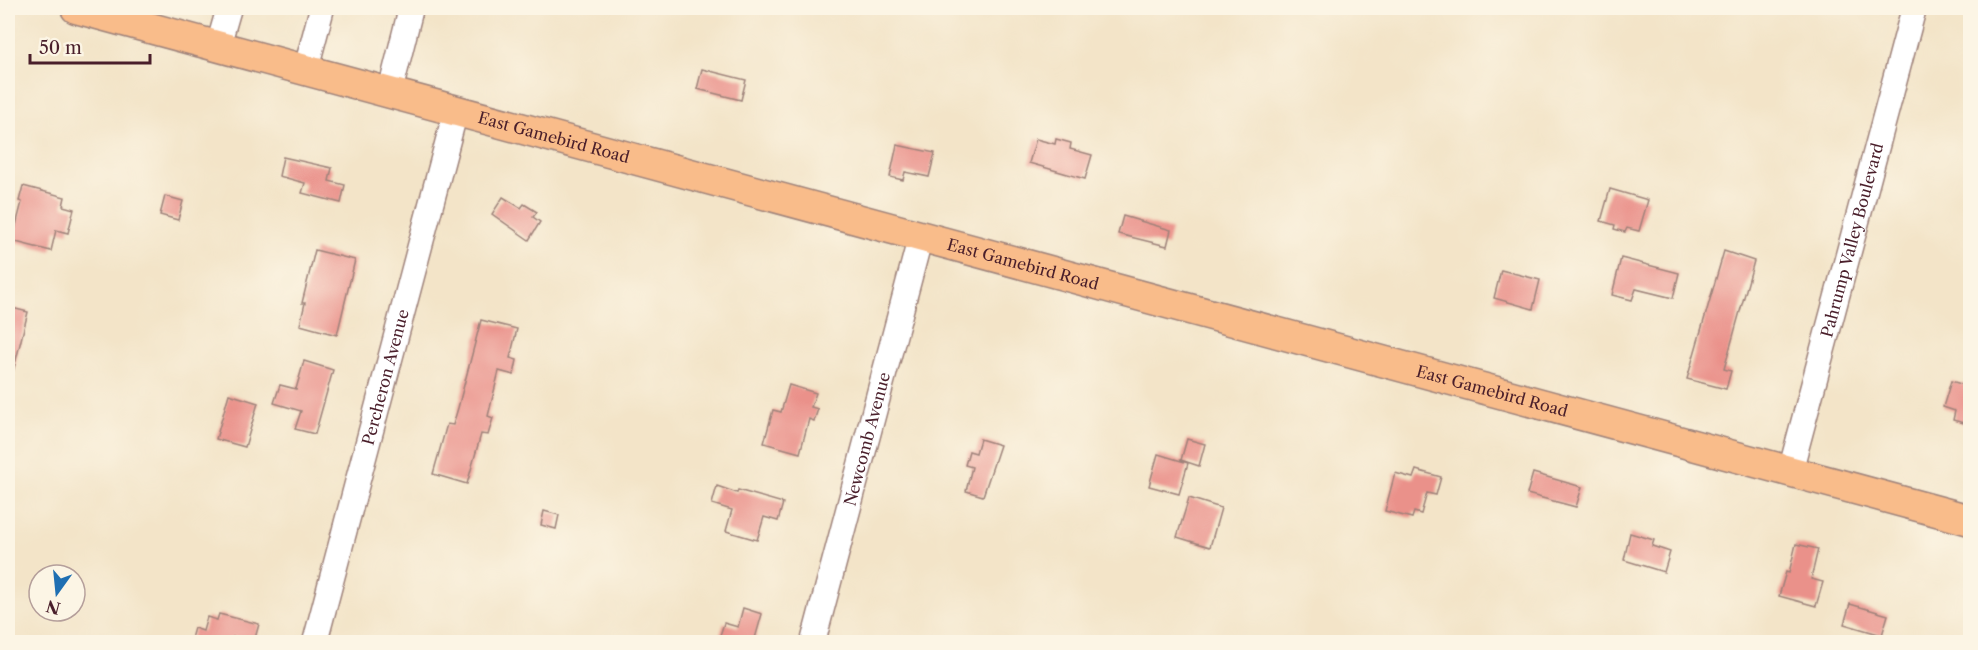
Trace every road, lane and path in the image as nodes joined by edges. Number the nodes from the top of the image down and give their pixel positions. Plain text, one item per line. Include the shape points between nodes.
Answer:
1 (76, 8) edge
2 (229, 8) edge
3 (322, 8) edge
4 (411, 8) edge
5 (1914, 8) edge
6 (218, 46) junction
7 (306, 69) junction
8 (390, 92) junction
9 (456, 110) junction
10 (921, 235) junction
11 (1790, 472) junction
12 (1971, 520) edge
13 (315, 642) edge
14 (813, 642) edge

1 - 6 main road, East Gamebird Road
2 - 6 street
3 - 7 street
4 - 8 street
5 - 11 street, Pahrump Valley Boulevard
6 - 7 main road, East Gamebird Road
7 - 8 main road, East Gamebird Road
8 - 9 main road, East Gamebird Road
9 - 10 main road, East Gamebird Road
9 - 13 street, Percheron Avenue
10 - 11 main road, East Gamebird Road
10 - 14 street, Newcomb Avenue
11 - 12 main road, East Gamebird Road

